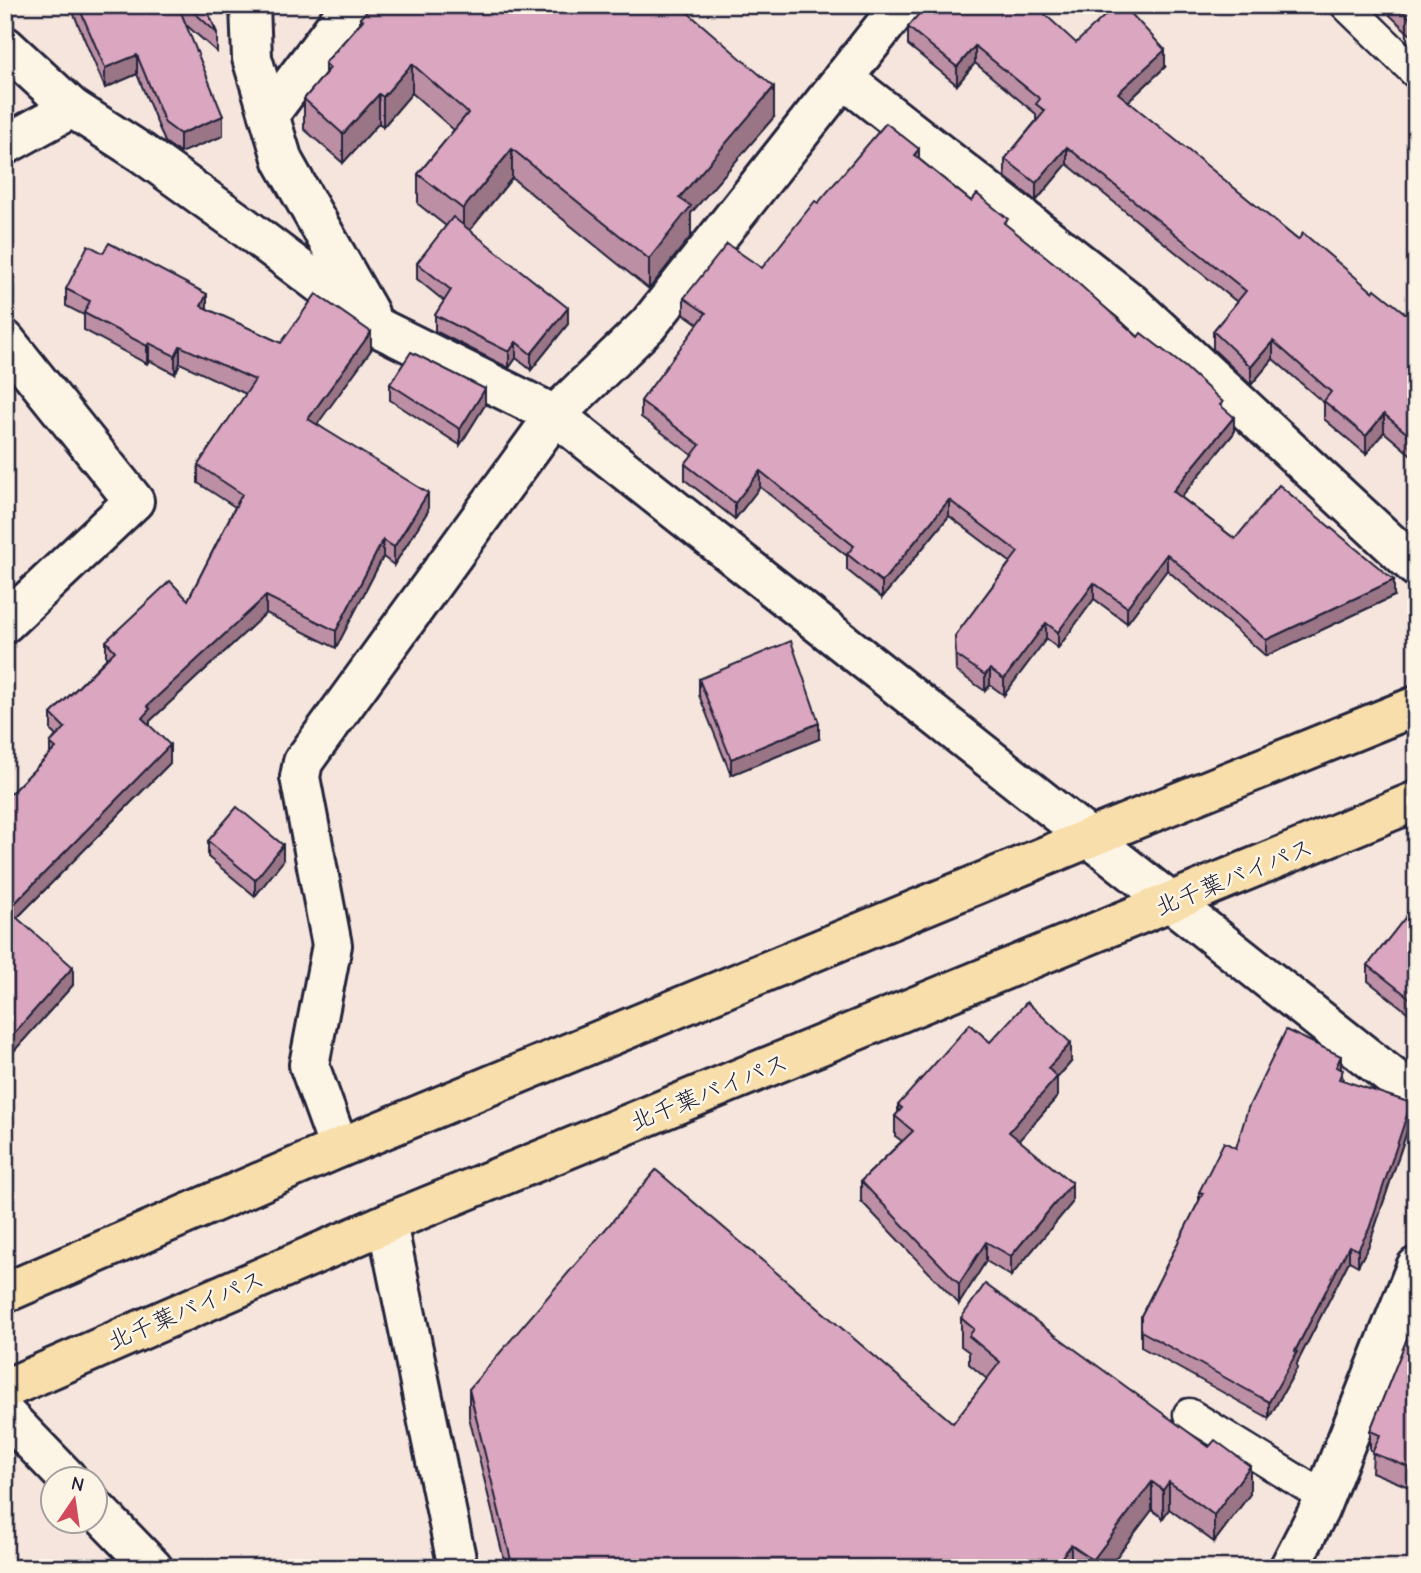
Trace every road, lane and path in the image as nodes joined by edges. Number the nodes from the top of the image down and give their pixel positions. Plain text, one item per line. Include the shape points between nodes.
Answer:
1 (250, 5) edge
2 (351, 5) edge
3 (901, 5) edge
4 (1346, 5) edge
5 (5, 46) edge
6 (1416, 73) edge
7 (843, 78) junction
8 (72, 108) junction
9 (269, 116) junction
10 (5, 145) edge
11 (377, 327) junction
12 (5, 340) edge
13 (555, 415) junction
14 (1416, 567) edge
15 (5, 623) edge
16 (1416, 706) edge
17 (1416, 801) edge
18 (1089, 838) junction
19 (1170, 903) junction
20 (1416, 1096) edge
21 (339, 1148) junction
22 (387, 1223) junction
23 (1416, 1267) edge
24 (5, 1293) edge
25 (5, 1389) edge
26 (5, 1414) edge
27 (1189, 1414) dead end
28 (53, 1464) edge
29 (1324, 1497) junction
30 (108, 1521) edge
31 (153, 1568) edge
32 (458, 1568) edge
33 (1289, 1568) edge

1 - 9 street via 252,58
2 - 9 street
3 - 7 street
4 - 6 lane
5 - 8 street
7 - 13 street via 649,324
7 - 14 street via 1130,302
8 - 10 street
8 - 11 street via 153,161
9 - 11 street via 283,161
11 - 13 street
12 - 15 street via 134,501
13 - 18 street
13 - 21 street via 303,762 300,777 332,945 309,1065
16 - 18 highway
17 - 19 highway, 北千葉バイパス
18 - 19 street
18 - 21 highway
19 - 20 street
19 - 22 highway, 北千葉バイパス
21 - 24 highway
22 - 25 highway, 北千葉バイパス
22 - 32 street
23 - 29 street
26 - 28 street
27 - 29 lane
29 - 33 street
30 - 31 street

